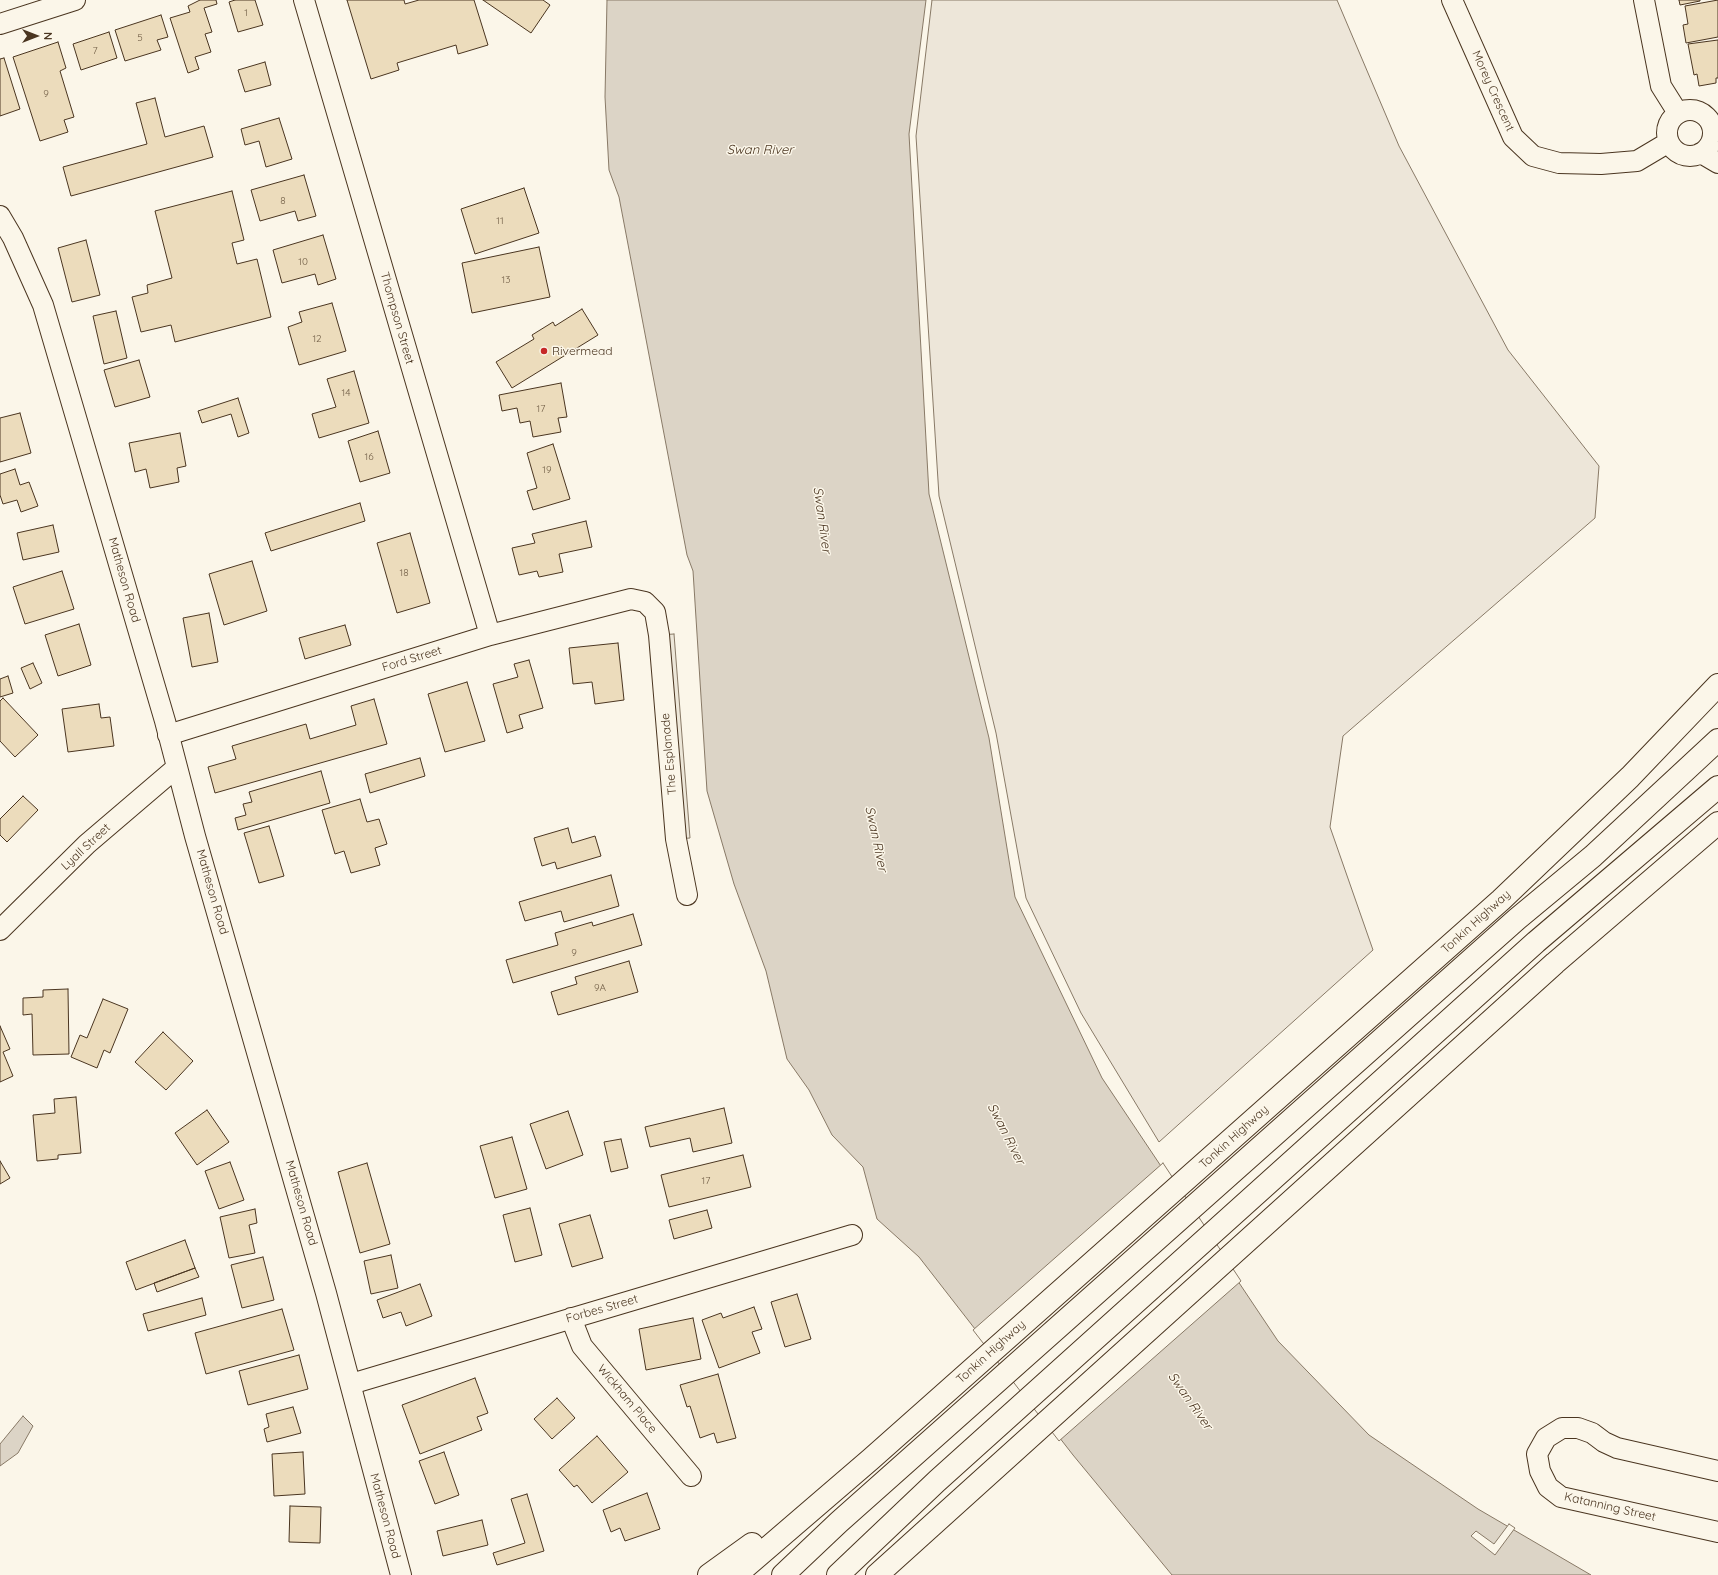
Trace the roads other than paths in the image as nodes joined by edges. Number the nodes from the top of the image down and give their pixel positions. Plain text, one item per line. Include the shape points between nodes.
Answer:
1 (75, 0) edge
2 (304, 0) edge
3 (1452, 0) edge
4 (1644, 0) edge
5 (0, 24) edge
6 (1678, 114) junction
7 (1714, 119) edge
8 (1669, 142) junction
9 (1701, 153) junction
10 (1718, 164) edge
11 (0, 216) edge
12 (655, 612) joint
13 (490, 635) junction
14 (1718, 685) edge
15 (168, 734) junction
16 (1718, 740) edge
17 (176, 768) junction
18 (1718, 786) edge
19 (1718, 823) edge
20 (687, 895) dead end
21 (0, 930) edge
22 (852, 1235) dead end
23 (571, 1318) junction
24 (351, 1384) junction
25 (871, 1459) junction
26 (1718, 1471) edge
27 (691, 1476) dead end
28 (926, 1532) junction
29 (1718, 1532) edge
30 (401, 1575) edge
31 (709, 1575) edge
32 (736, 1575) edge
33 (783, 1575) edge
34 (838, 1575) edge
35 (877, 1575) edge
36 (893, 1575) edge

1 - 5 street
2 - 13 street, Thompson Street
3 - 8 street, Morey Crescent via 1513,137 1533,156 1559,163 1601,164 1637,161
4 - 6 street via 1661,86
6 - 7 street via 1689,110
6 - 8 street via 1668,126
7 - 9 street via 1712,139 1708,148
8 - 9 street via 1674,150 1682,155 1692,156
9 - 10 street
11 - 15 street, Matheson Road via 13,238 43,305
12 - 13 street, Ford Street via 645,602 631,599
12 - 20 street, The Esplanade via 676,839
13 - 15 street, Ford Street
14 - 25 highway, Tonkin Highway via 1630,777 1501,900
15 - 17 street, Matheson Road
16 - 33 highway via 1593,856 1511,925 839,1522
17 - 21 street, Lyall Street via 87,844
17 - 24 street, Matheson Road
18 - 34 highway via 1536,942 937,1481
19 - 28 highway via 1555,963
22 - 23 street, Forbes Street
23 - 24 street, Forbes Street
23 - 27 street, Wickham Place via 582,1346
24 - 30 street, Matheson Road
25 - 31 highway
25 - 32 highway, Tonkin Highway
26 - 29 street, Katanning Street via 1617,1448 1578,1428 1562,1428 1546,1438 1537,1454 1540,1471 1548,1487 1561,1497
28 - 35 highway
28 - 36 highway

